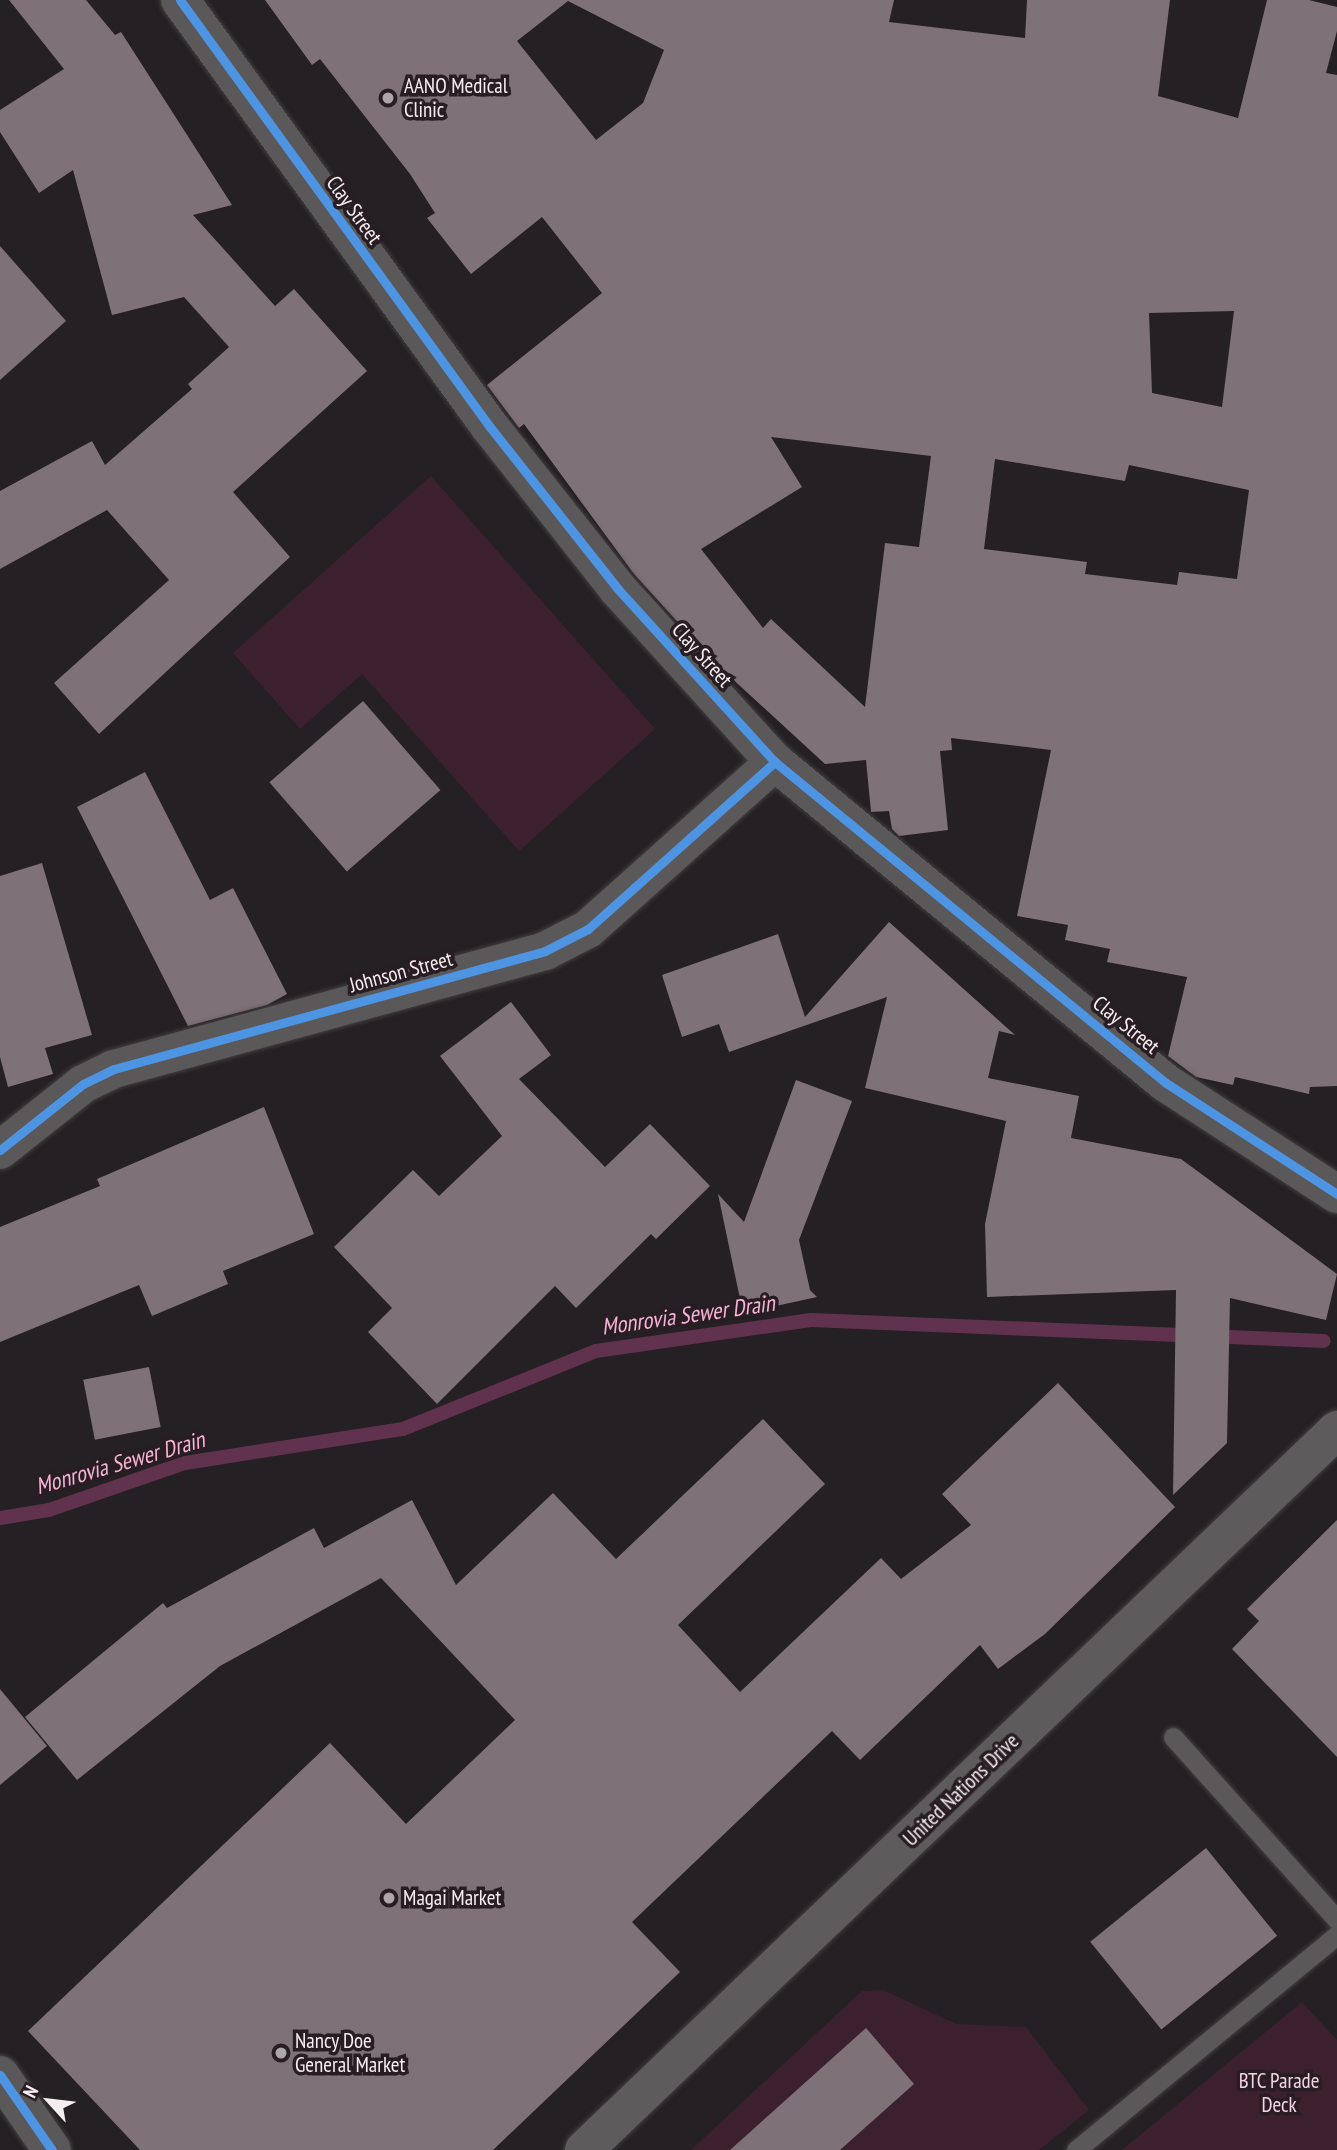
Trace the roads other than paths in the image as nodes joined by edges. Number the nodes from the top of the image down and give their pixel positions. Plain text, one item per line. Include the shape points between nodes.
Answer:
1 (180, 0) edge
2 (775, 762) junction
3 (0, 1150) edge
4 (1337, 1194) edge
5 (1337, 1430) edge
6 (1173, 1737) dead end
7 (1337, 1920) edge
8 (1337, 1935) edge
9 (0, 2075) edge
10 (52, 2150) edge
11 (584, 2150) edge
12 (1076, 2150) edge

1 - 2 street, Clay Street via 490,427 617,588
2 - 3 street, Johnson Street via 588,929 545,951 114,1069 83,1084
2 - 4 street, Clay Street via 1166,1083
5 - 11 main road, United Nations Drive
6 - 7 lane
8 - 12 lane
9 - 10 street

